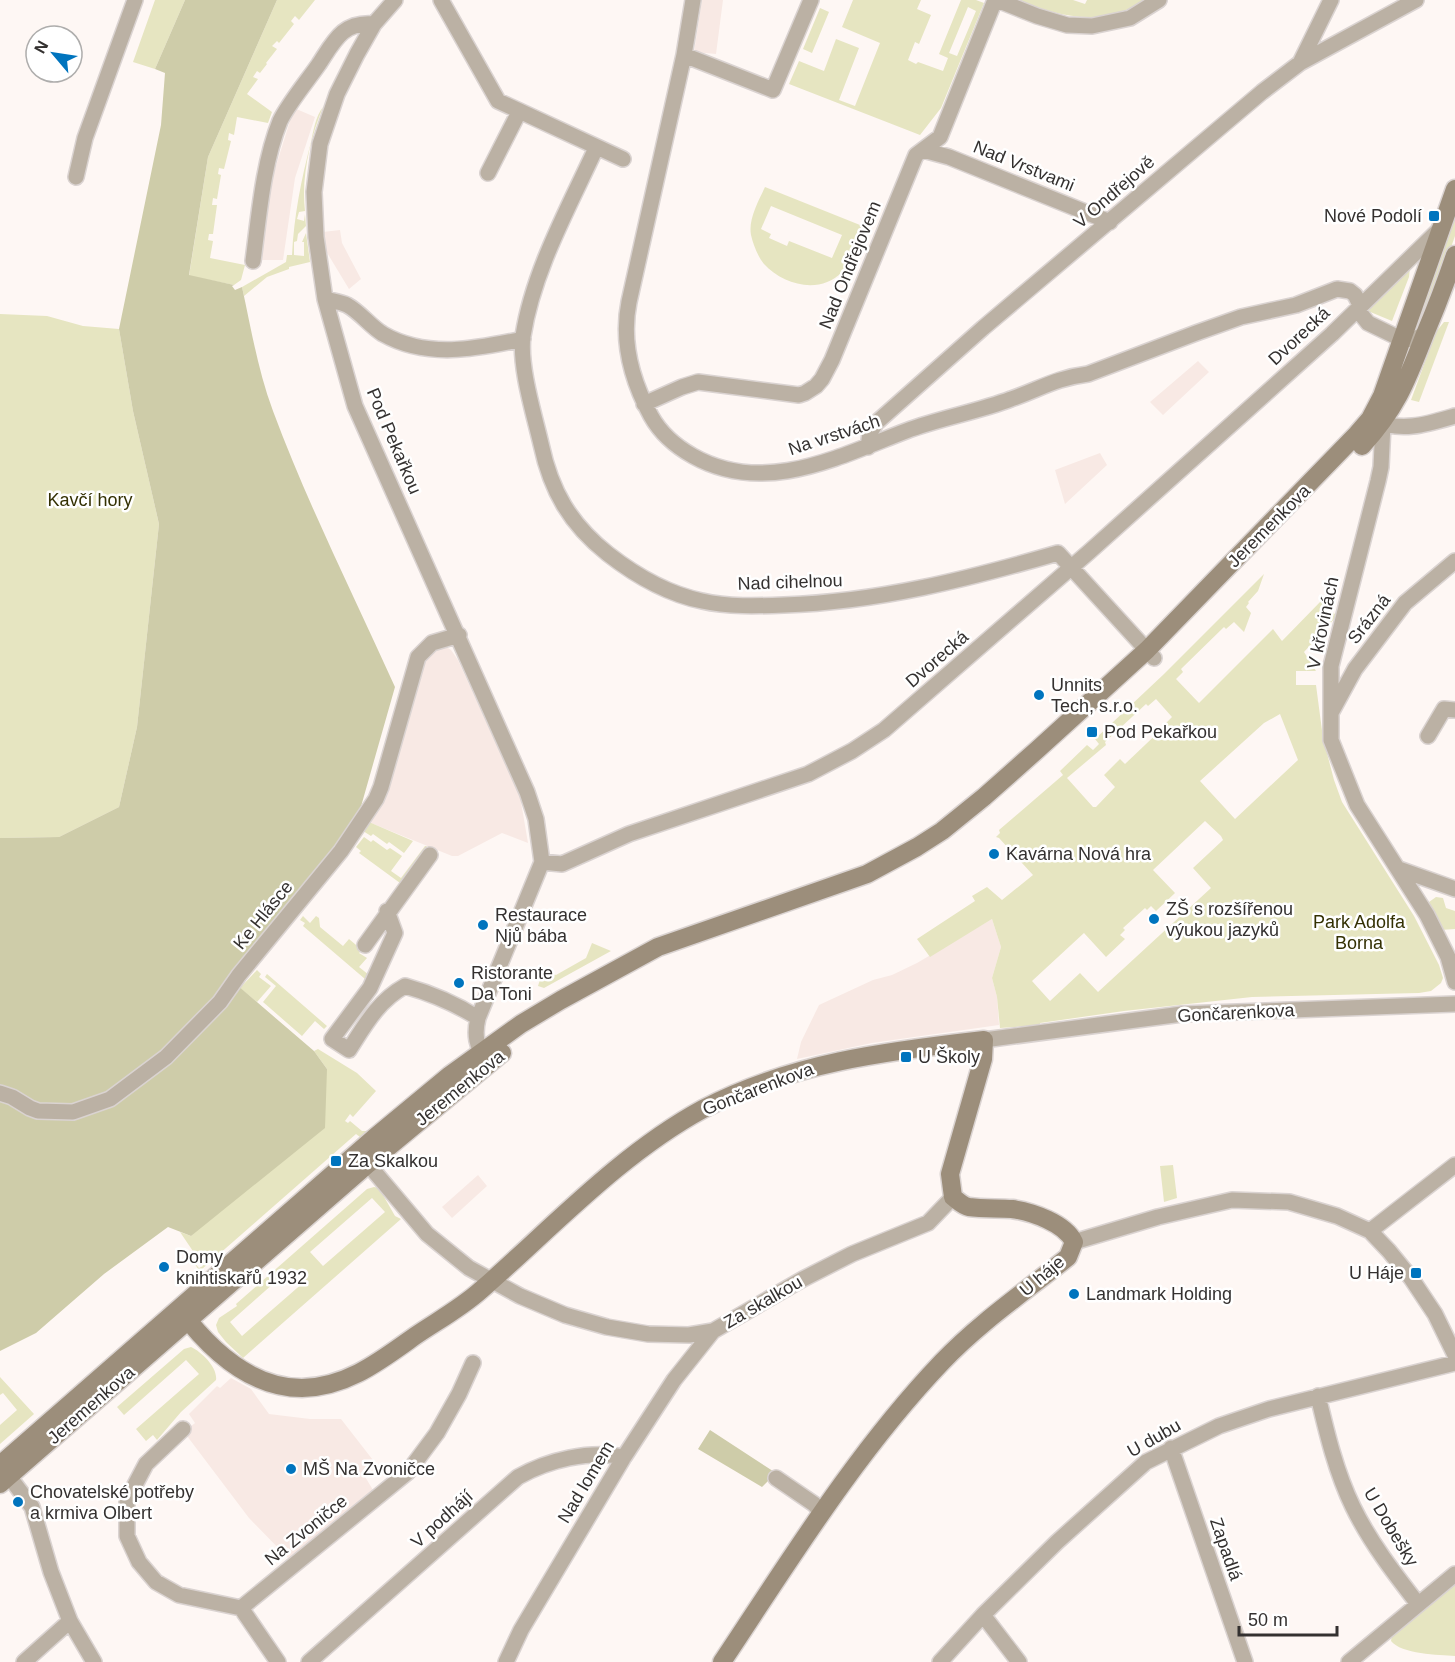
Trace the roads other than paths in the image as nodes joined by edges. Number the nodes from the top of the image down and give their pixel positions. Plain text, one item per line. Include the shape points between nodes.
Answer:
1 (135, 0) edge
2 (395, 0) edge
3 (441, 0) edge
4 (693, 0) edge
5 (811, 0) edge
6 (996, 0) edge
7 (1159, 0) edge
8 (1331, 0) edge
9 (1416, 0) edge
10 (374, 24) junction
11 (684, 55) junction
12 (1300, 63) junction
13 (519, 112) junction
14 (596, 148) junction
15 (923, 150) junction
16 (623, 159) dead end
17 (488, 172) dead end
18 (76, 177) dead end
19 (1455, 189) edge
20 (1110, 222) junction
21 (1440, 229) junction
22 (1455, 255) edge
23 (254, 261) dead end
24 (325, 299) junction
25 (1360, 305) junction
26 (1426, 333) junction
27 (523, 339) junction
28 (1403, 340) junction
29 (644, 404) junction
30 (1455, 417) edge
31 (1376, 422) junction
32 (868, 447) junction
33 (1455, 561) edge
34 (1071, 567) junction
35 (459, 635) junction
36 (1145, 648) junction
37 (1455, 710) edge
38 (1330, 716) junction
39 (1428, 736) dead end
40 (430, 855) dead end
41 (542, 862) junction
42 (1399, 869) junction
43 (1455, 889) edge
44 (387, 911) junction
45 (365, 945) dead end
46 (1455, 982) edge
47 (1455, 1004) edge
48 (478, 1018) junction
49 (984, 1040) junction
50 (485, 1058) junction
51 (0, 1093) edge
52 (363, 1158) junction
53 (1455, 1166) edge
54 (953, 1197) junction
55 (1370, 1230) junction
56 (1074, 1242) junction
57 (492, 1279) junction
58 (183, 1315) junction
59 (713, 1331) junction
60 (1455, 1355) edge
61 (473, 1363) dead end
62 (1455, 1363) edge
63 (1318, 1396) junction
64 (183, 1429) dead end
65 (1171, 1448) junction
66 (624, 1457) junction
67 (2, 1473) edge
68 (776, 1478) dead end
69 (822, 1513) junction
70 (1455, 1574) edge
71 (1418, 1604) junction
72 (241, 1608) junction
73 (983, 1615) junction
74 (70, 1621) junction
75 (24, 1662) edge
76 (94, 1662) edge
77 (278, 1662) edge
78 (309, 1662) edge
79 (506, 1662) edge
80 (722, 1662) edge
81 (940, 1662) edge
82 (1019, 1662) edge
83 (1245, 1662) edge
84 (1349, 1662) edge

1 - 18 street via 85,138
2 - 10 street, Pod Pekařkou
3 - 13 street via 498,101
4 - 11 street, Na vrstvách
5 - 11 street via 773,90
6 - 7 street via 1066,25 1092,26 1130,18
6 - 15 street, Nad Ondřejovem via 940,138
8 - 12 street
9 - 12 street, V Ondřejově
10 - 23 street via 354,25 335,39 280,121 262,190
10 - 24 street, Pod Pekařkou via 338,93 320,144 314,192
11 - 29 street, Na vrstvách via 627,315 628,351
12 - 20 street, V Ondřejově via 1234,114
13 - 14 street
13 - 17 street
14 - 16 street
14 - 27 street, Nad cihelnou via 549,251
15 - 20 street, Nad Vrstvami
15 - 29 street, Nad Ondřejovem via 916,155 832,360 816,386 799,394 698,382
19 - 21 street, Jeremenkova
20 - 32 street, V Ondřejově via 876,423
21 - 25 street, Dvorecká
21 - 28 street, Jeremenkova
22 - 26 street, Jeremenkova
24 - 27 street via 347,305 382,333 410,346 468,349
24 - 35 street, Pod Pekařkou via 355,406
25 - 28 street, Na vrstvách via 1360,313 1368,323
25 - 32 street, Na vrstvách via 1350,291 1337,289 1296,305 1241,317 1088,374 1060,379
25 - 34 street, Dvorecká
26 - 28 street
26 - 31 street, Jeremenkova via 1403,390
27 - 34 street, Nad cihelnou via 545,464 557,495 575,523 597,546 651,582 702,601 758,606 818,604 905,593 1058,553
28 - 31 street, Jeremenkova
29 - 32 street, Na vrstvách via 674,445 701,461 735,472 774,474
30 - 31 street via 1406,428
31 - 36 street, Jeremenkova
31 - 38 street, V křovinách via 1381,467 1330,666
33 - 38 street, Srázná via 1405,603 1355,669
34 - 36 street, Nad cihelnou
34 - 41 street, Dvorecká via 884,730 828,764 770,788 630,834 562,864
35 - 41 street, Pod Pekařkou via 527,792 536,819
35 - 51 street, Ke Hlásce via 437,640 420,654 381,786 346,843 220,1002 184,1040 160,1063 110,1099 85,1109 45,1112
36 - 50 street, Jeremenkova via 988,802 942,831 867,874 658,947 561,999
37 - 39 street via 1444,709
38 - 42 street, V křovinách via 1331,740 1357,805
40 - 44 street
41 - 48 street
42 - 43 street
42 - 46 street, V křovinách via 1448,957
44 - 45 street
44 - 48 street via 395,933 380,969 332,1039 349,1050 376,1008 405,986
47 - 49 street, Gončarenkova via 1182,1014
48 - 50 street via 475,1037
49 - 54 street via 983,1059 950,1174
49 - 57 street, Gončarenkova via 823,1064 703,1109 609,1176
50 - 52 street, Jeremenkova
52 - 57 street, Za skalkou via 427,1234 469,1268
52 - 58 street, Jeremenkova
53 - 55 street
54 - 56 street via 967,1206 1026,1212 1070,1234
54 - 59 street, Za skalkou via 928,1223 803,1278
55 - 56 street, U háje via 1289,1202 1232,1200
55 - 60 street, U háje via 1411,1278
56 - 69 street, U háje via 1068,1257 986,1320 942,1362 887,1426
57 - 58 street, Gončarenkova via 356,1376 303,1388 280,1386 232,1365
57 - 59 street, Za skalkou via 565,1315 607,1327 648,1334
58 - 67 street, Jeremenkova
59 - 66 street, Nad lomem via 674,1380
61 - 72 street, Na Zvoničce via 437,1433 408,1472
62 - 63 street, U dubu
63 - 65 street, U dubu via 1219,1426
63 - 71 street, U Dobešky via 1330,1447 1353,1507 1386,1563
64 - 72 street via 146,1464 128,1500 127,1536 139,1562 156,1582 178,1595
65 - 73 street, U dubu via 1146,1462 1098,1503
65 - 83 street, Zapadlá
66 - 78 street, V podhájí via 608,1454 556,1461 518,1477
66 - 79 street, Nad lomem
67 - 74 street via 32,1507
68 - 69 street
69 - 80 street, U háje
70 - 71 street
71 - 84 street
72 - 77 street
73 - 81 street, U dubu
73 - 82 street
74 - 75 street
74 - 76 street

